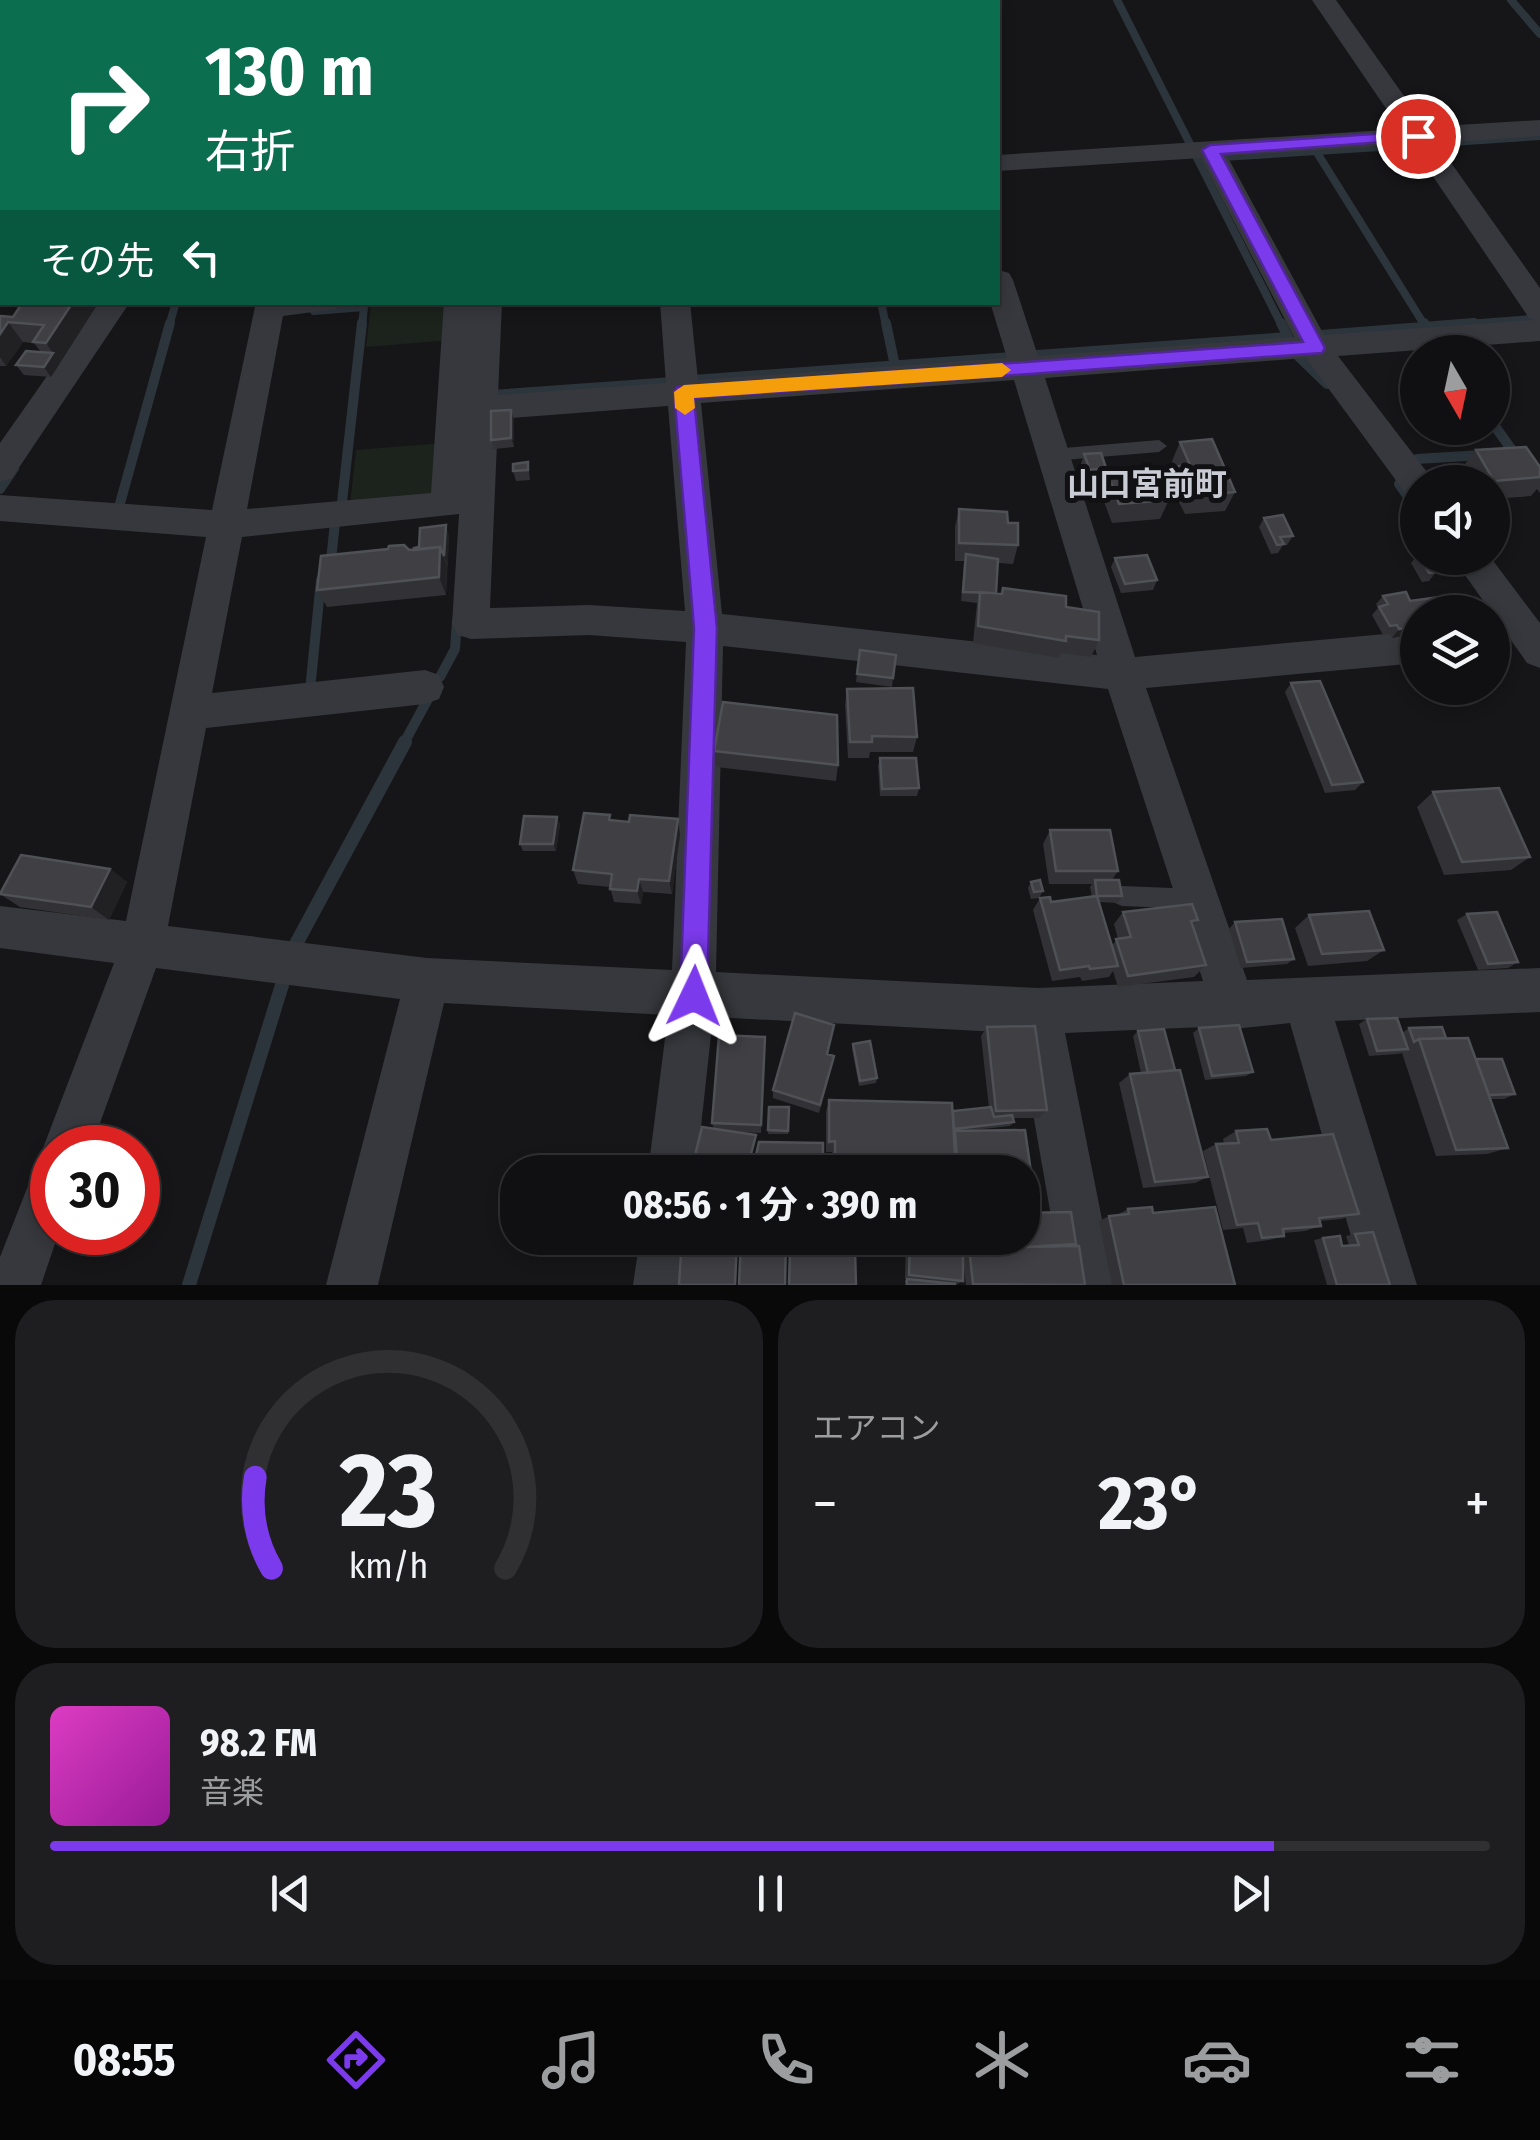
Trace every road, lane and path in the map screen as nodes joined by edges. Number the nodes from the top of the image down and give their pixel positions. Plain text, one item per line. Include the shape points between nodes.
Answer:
1 (1324, 0) edge
2 (1540, 128) edge
3 (1418, 136) junction
4 (1210, 150) junction
5 (1000, 163) edge
6 (1000, 287) edge
7 (113, 305) edge
8 (271, 305) edge
9 (459, 305) edge
10 (487, 305) edge
11 (675, 305) edge
12 (1540, 311) edge
13 (1540, 330) edge
14 (1316, 348) junction
15 (1024, 368) junction
16 (684, 392) junction
17 (482, 408) junction
18 (1159, 446) dead end
19 (1052, 455) junction
20 (1403, 465) edge
21 (0, 469) edge
22 (0, 508) edge
23 (225, 525) junction
24 (1482, 575) edge
25 (705, 628) junction
26 (1526, 641) edge
27 (1400, 648) edge
28 (1122, 674) junction
29 (425, 686) dead end
30 (188, 713) junction
31 (1122, 896) edge
32 (1198, 899) junction
33 (0, 926) edge
34 (143, 944) junction
35 (426, 980) junction
36 (1540, 990) edge
37 (694, 996) junction
38 (1306, 1001) junction
39 (1234, 1006) junction
40 (1038, 1012) junction
41 (75, 1125) edge
42 (674, 1155) edge
43 (30, 1244) edge
44 (663, 1255) edge
45 (15, 1285) edge
46 (352, 1285) edge
47 (659, 1285) edge
48 (1089, 1285) edge
49 (1391, 1285) edge

1 - 3 street
2 - 3 street
3 - 4 street
3 - 12 street
4 - 5 street
4 - 14 street
6 - 15 street
7 - 21 street
8 - 23 street
9 - 23 street via 448,504
10 - 17 street
11 - 16 street
13 - 14 street
14 - 15 street
14 - 20 street
15 - 16 street
15 - 19 street
16 - 17 street
16 - 25 street
17 - 25 street via 471,624 589,620
18 - 19 lane
19 - 28 street
22 - 23 street
23 - 30 street
24 - 26 street
25 - 28 street
25 - 37 street
27 - 28 street
28 - 32 street
29 - 30 street
30 - 34 street
31 - 32 lane
32 - 39 street
33 - 34 street
34 - 35 street
34 - 41 street
35 - 37 street
35 - 46 street
36 - 38 street
37 - 40 street
37 - 42 street
38 - 39 street
38 - 49 street
39 - 40 street
40 - 48 street
43 - 45 street
44 - 47 street

